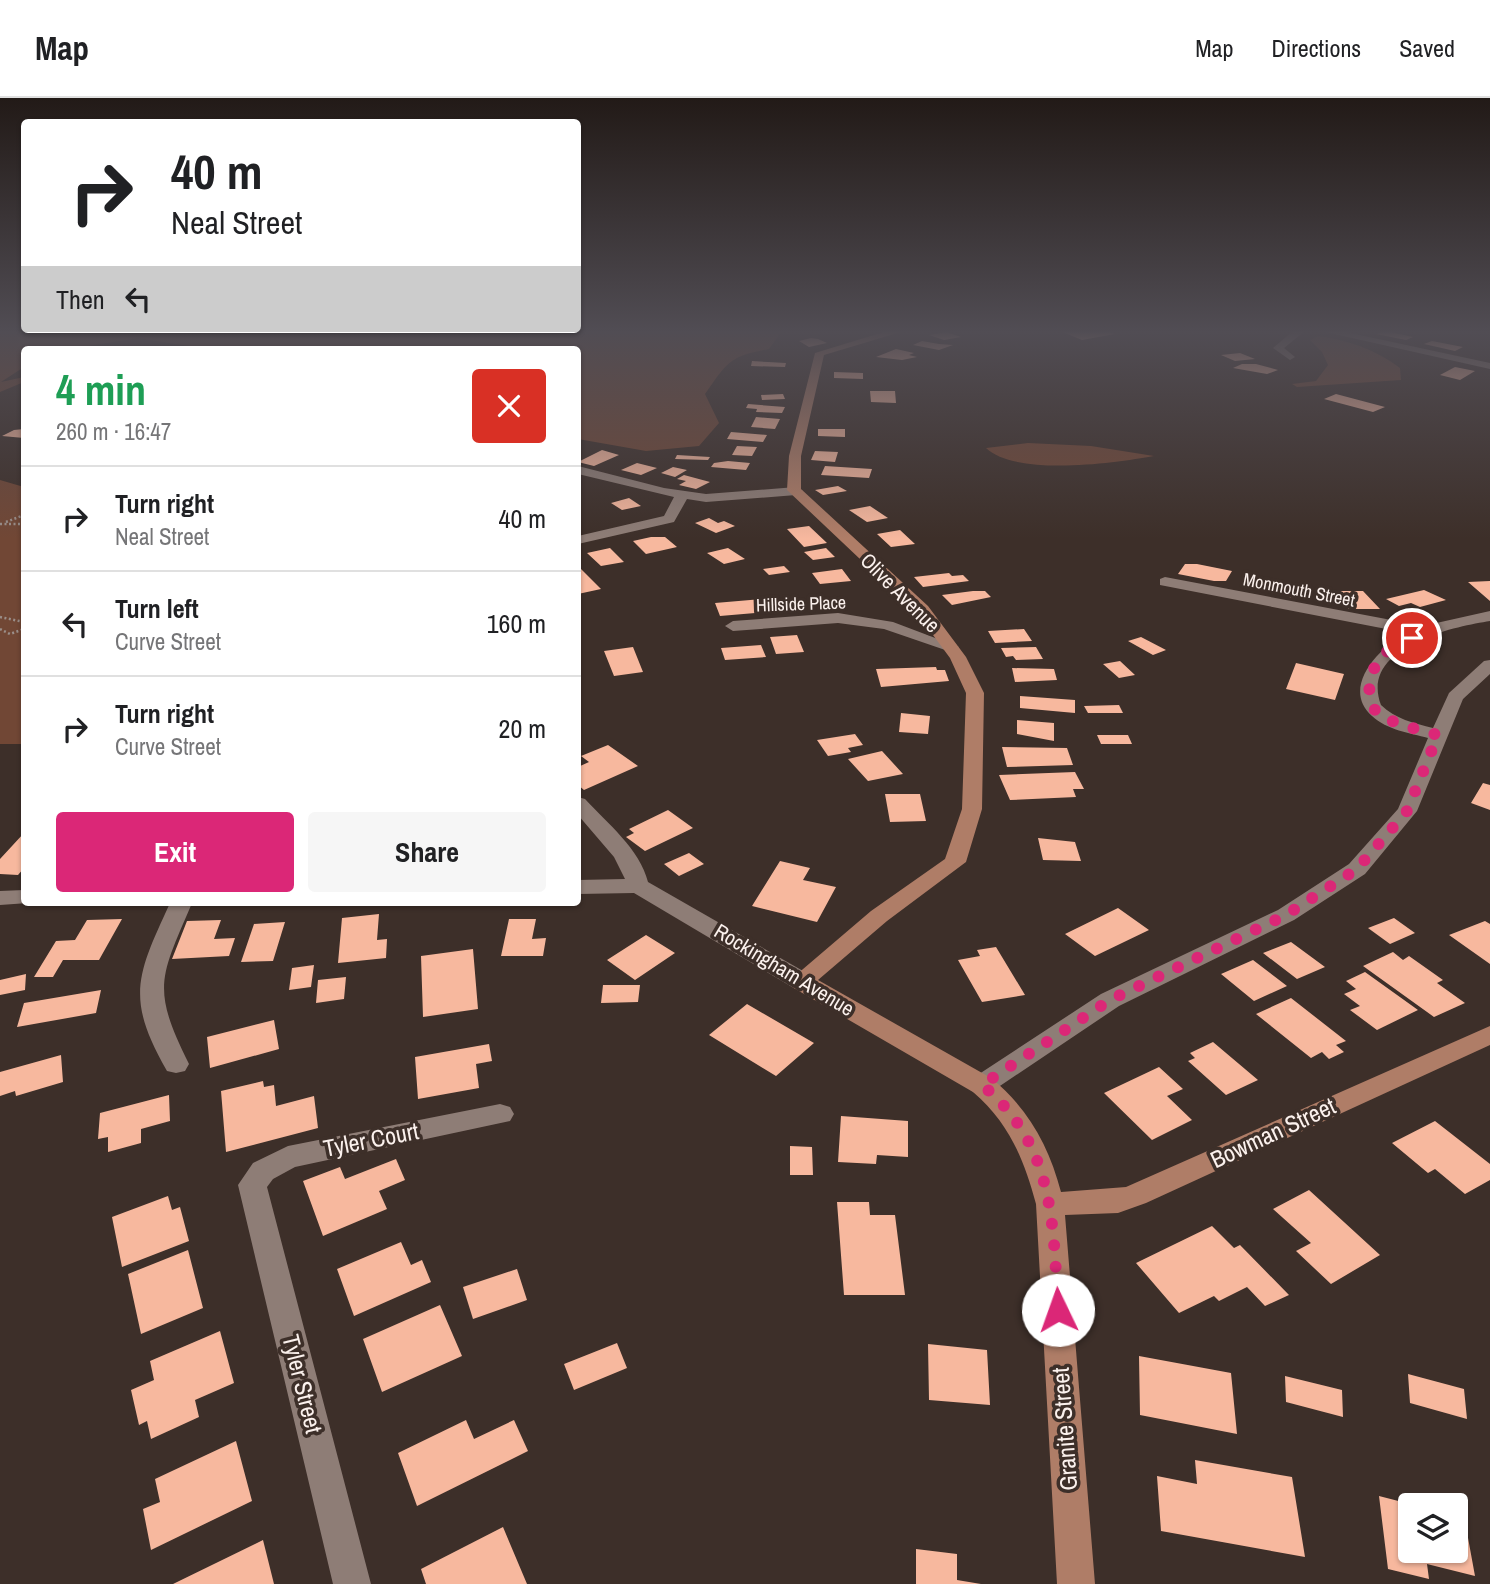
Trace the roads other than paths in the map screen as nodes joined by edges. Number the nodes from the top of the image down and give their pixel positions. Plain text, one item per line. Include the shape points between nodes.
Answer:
1 (810, 400) edge
2 (581, 471) edge
3 (796, 491) junction
4 (682, 494) junction
5 (581, 539) edge
6 (1165, 582) dead end
7 (1490, 616) edge
8 (733, 626) dead end
9 (1426, 632) junction
10 (951, 647) junction
11 (1490, 665) edge
12 (1438, 735) junction
13 (581, 807) edge
14 (638, 886) junction
15 (581, 887) edge
16 (21, 897) edge
17 (0, 898) edge
18 (180, 906) edge
19 (801, 981) junction
20 (1490, 1035) edge
21 (176, 1064) dead end
22 (982, 1085) junction
23 (500, 1114) dead end
24 (252, 1185) joint
25 (1050, 1204) junction
26 (352, 1584) edge
27 (1076, 1584) edge

1 - 3 street via 791,466
2 - 4 street
3 - 4 street via 706,498
3 - 10 street, Olive Avenue via 922,609
4 - 5 street via 669,519
6 - 9 street, Monmouth Street
7 - 9 street
8 - 10 street, Hillside Place via 838,618 887,625
9 - 12 street via 1383,655 1374,669 1369,698 1375,710 1393,720
10 - 19 street, Olive Avenue via 975,693 972,810 954,862
11 - 12 street via 1455,697
12 - 22 street via 1407,811 1357,869 1286,915 1110,1000
13 - 14 street via 627,862
14 - 15 street, Rockingham Avenue
14 - 19 street, Rockingham Avenue
16 - 17 street
18 - 21 street via 150,984 152,1010
19 - 22 street, Rockingham Avenue
20 - 25 street, Bowman Street via 1136,1195 1118,1201
22 - 25 street, Granite Street via 1012,1111 1026,1135
23 - 24 street, Tyler Court via 288,1157 263,1171
24 - 26 street, Tyler Street
25 - 27 street, Granite Street

